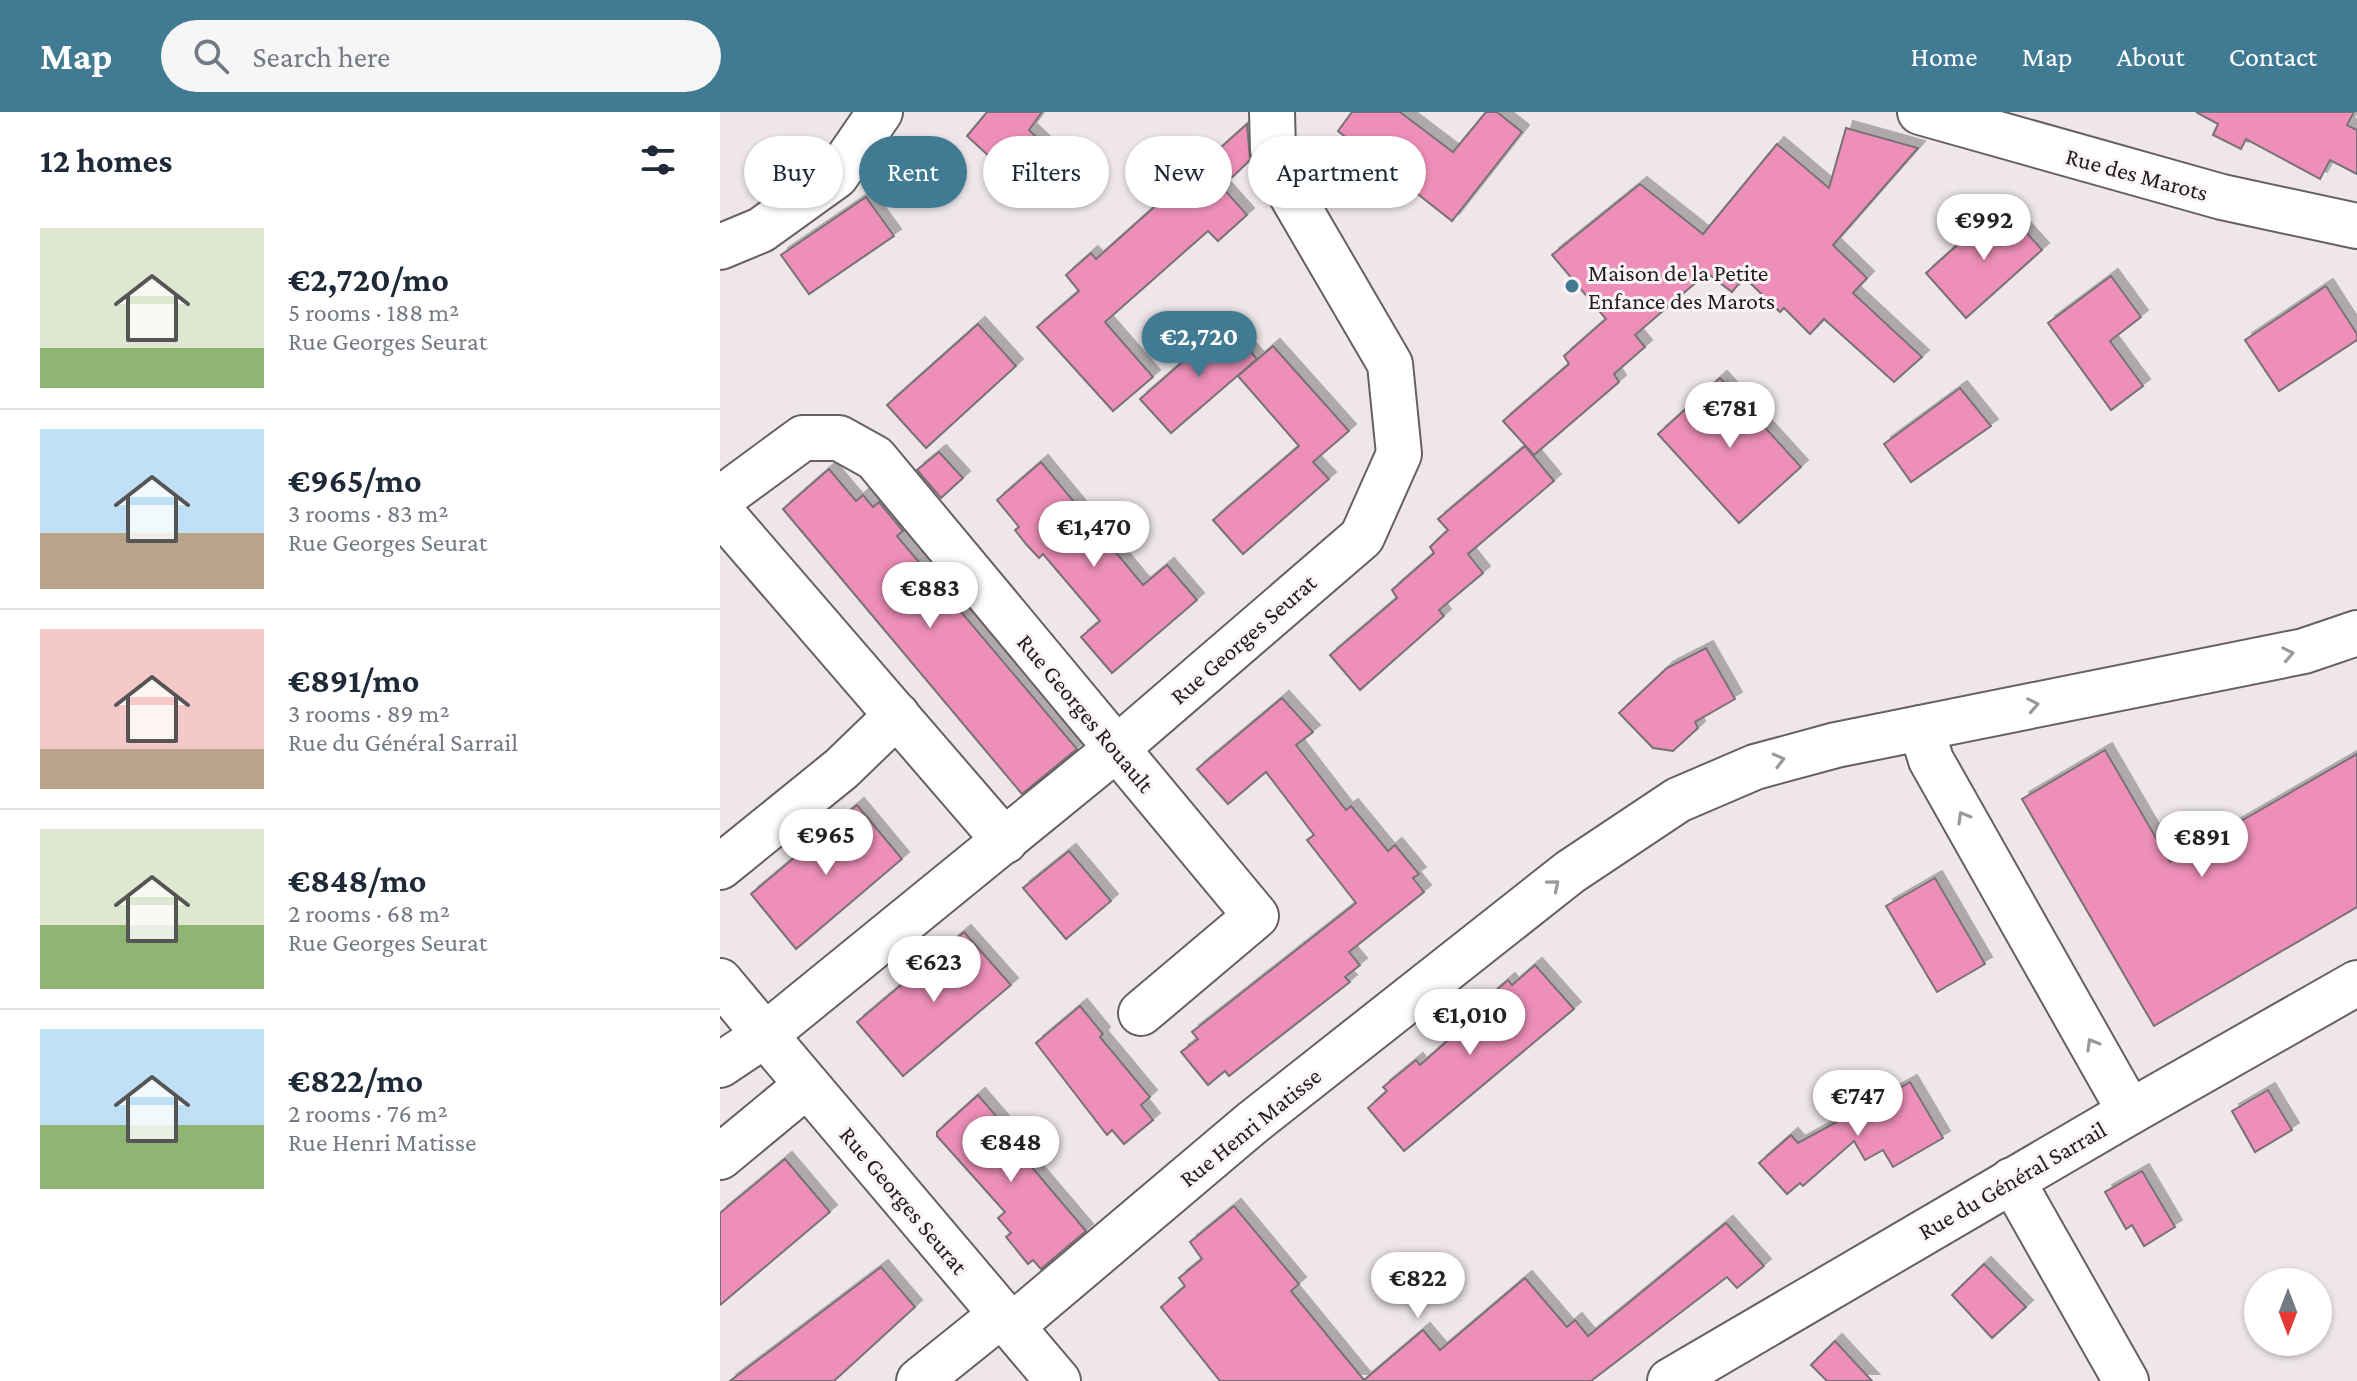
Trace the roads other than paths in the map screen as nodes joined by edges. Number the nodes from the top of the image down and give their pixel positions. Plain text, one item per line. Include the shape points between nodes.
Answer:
1 (880, 112) edge
2 (1272, 112) edge
3 (1920, 112) edge
4 (2357, 226) edge
5 (720, 247) edge
6 (720, 499) edge
7 (720, 511) edge
8 (2357, 633) edge
9 (897, 715) junction
10 (1921, 728) junction
11 (1116, 749) junction
12 (996, 847) junction
13 (720, 867) edge
14 (720, 981) edge
15 (2357, 983) edge
16 (1141, 1013) dead end
17 (765, 1035) junction
18 (720, 1065) edge
19 (807, 1085) junction
20 (2130, 1112) junction
21 (720, 1157) edge
22 (2012, 1180) junction
23 (1006, 1320) junction
24 (919, 1381) edge
25 (1058, 1381) edge
26 (1670, 1381) edge
27 (2126, 1381) edge

1 - 5 street via 836,176 761,230
2 - 11 street, Rue Georges Seurat via 1273,150 1289,191 1390,364 1399,454 1362,537
3 - 4 street, Rue des Marots via 2222,197
6 - 11 street, Rue Georges Rouault via 803,438 839,438 875,458
7 - 9 street
10 -> 8 street, Rue Henri Matisse via 2304,651
9 - 12 street
9 - 13 street via 841,769
20 -> 10 street via 1931,760
23 -> 10 street, Rue Henri Matisse via 1570,872 1678,800 1755,767
11 - 12 street, Rue Georges Seurat
11 - 16 street, Rue Georges Rouault via 1256,916
12 - 17 street, Rue Georges Seurat
14 - 17 street
15 - 20 street, Rue du Général Sarrail
17 - 18 street, Rue Georges Seurat
17 - 19 street, Rue Georges Seurat
19 - 21 street
19 - 23 street, Rue Georges Seurat
20 - 22 street, Rue du Général Sarrail
22 - 26 street, Rue du Général Sarrail
22 - 27 street
23 - 24 street
23 - 25 street, Rue Georges Seurat

